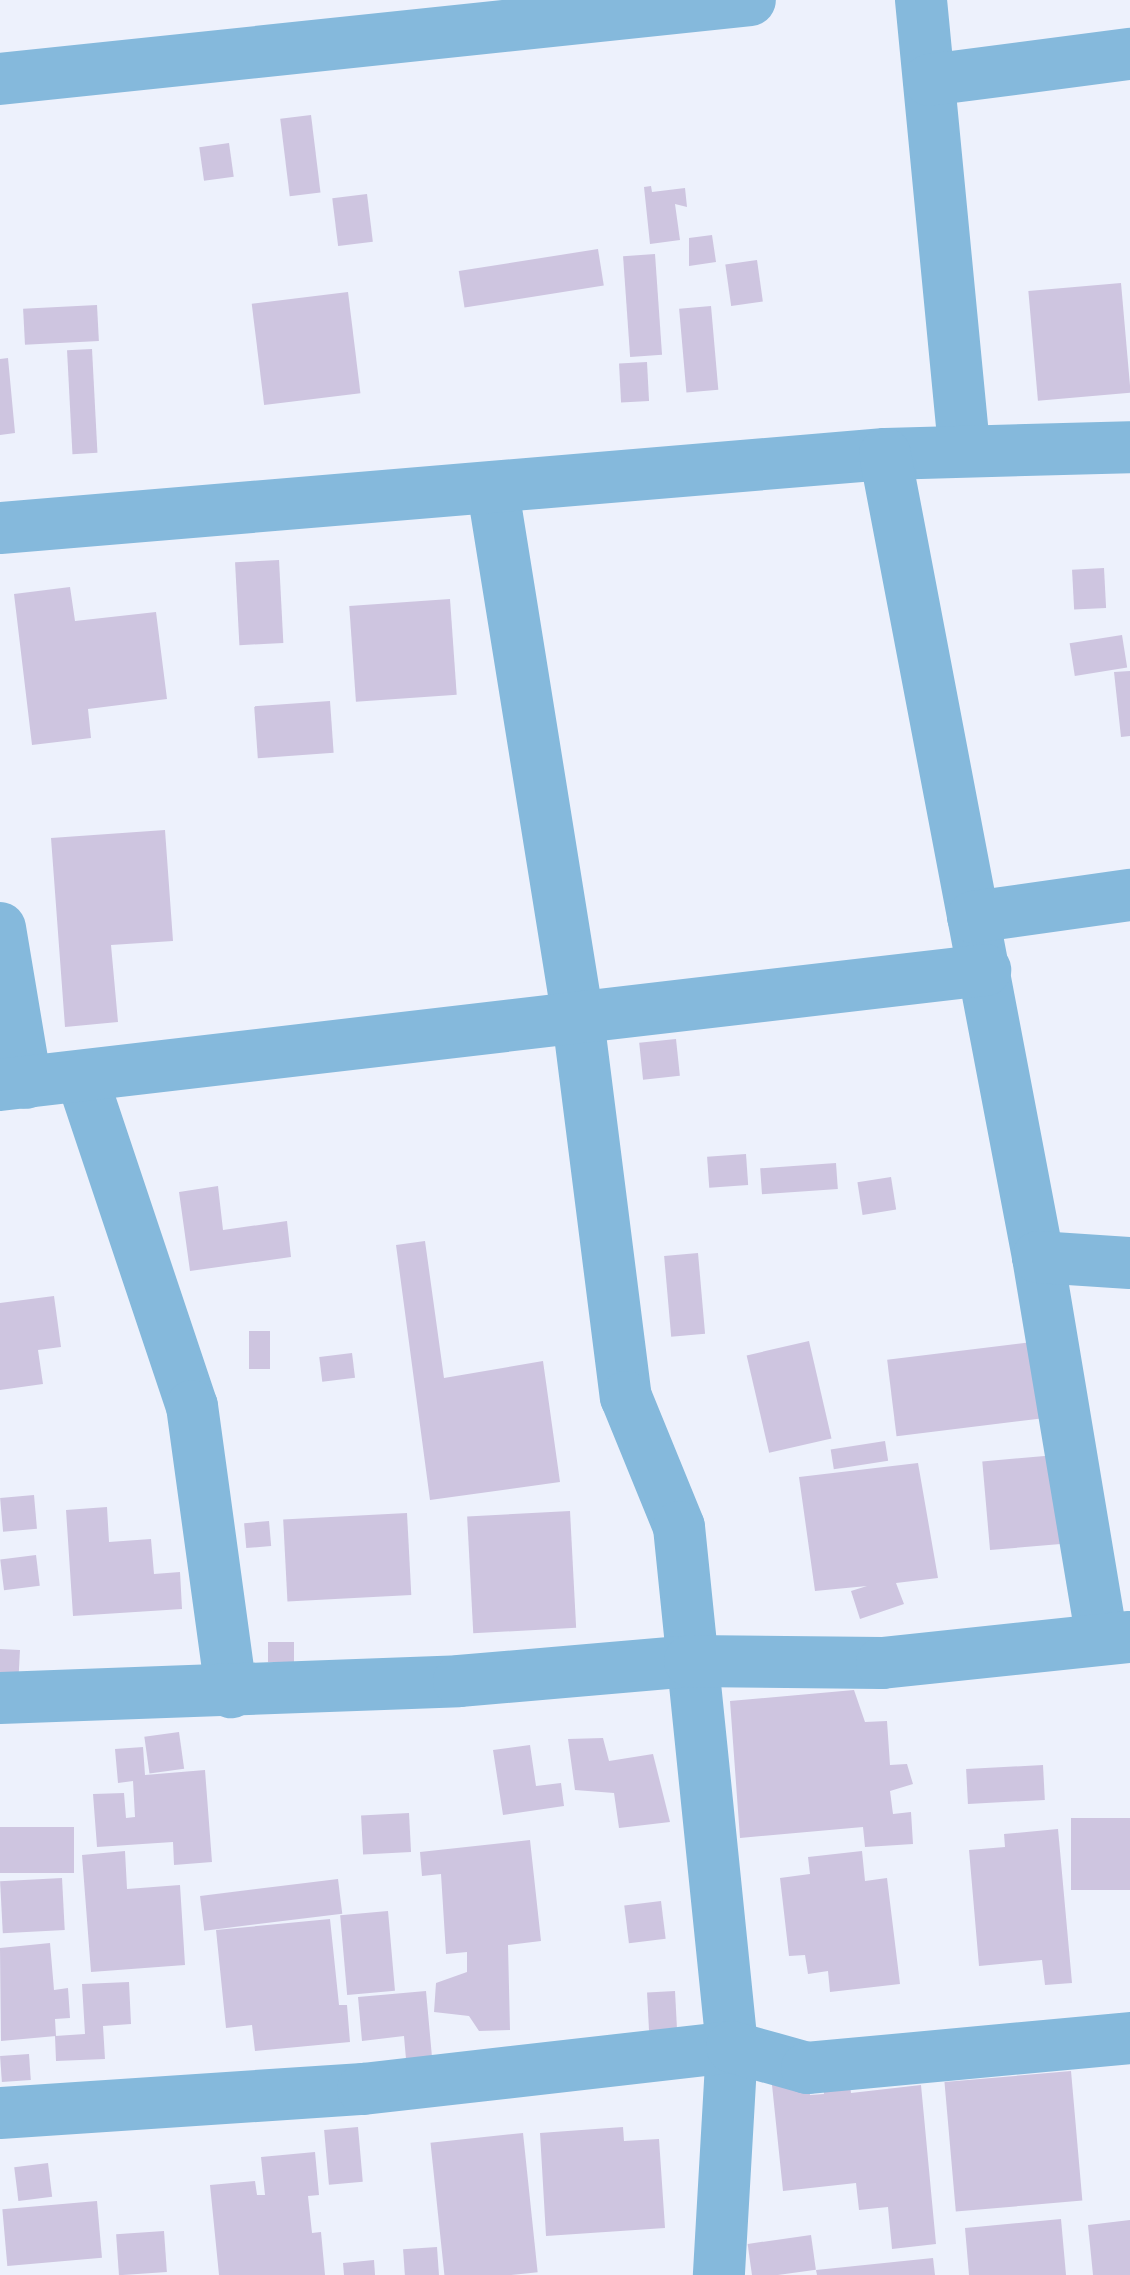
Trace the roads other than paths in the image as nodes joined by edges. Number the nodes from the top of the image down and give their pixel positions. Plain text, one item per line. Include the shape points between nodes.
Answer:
1 (750, 0) edge
2 (921, 0) edge
3 (1130, 54) edge
4 (0, 78) edge
5 (929, 80) junction
6 (1130, 448) edge
7 (964, 450) junction
8 (885, 454) junction
9 (493, 491) junction
10 (0, 528) edge
11 (1130, 896) edge
12 (973, 917) junction
13 (0, 928) edge
14 (985, 970) junction
15 (578, 1018) junction
16 (82, 1078) junction
17 (13, 1084) edge
18 (1038, 1257) junction
19 (1130, 1262) edge
20 (1116, 1638) edge
21 (690, 1661) junction
22 (231, 1692) junction
23 (0, 1698) edge
24 (1130, 2038) edge
25 (732, 2047) junction
26 (0, 2114) edge
27 (719, 2275) edge

1 - 4 street
2 - 5 street
3 - 5 street
5 - 7 street
6 - 7 street
7 - 8 street
8 - 9 street
8 - 12 street
9 - 10 street
9 - 15 street
11 - 12 street
12 - 14 street
13 - 17 street
14 - 15 street
14 - 18 street
15 - 16 street
15 - 21 street via 626,1398 679,1527
16 - 17 street
16 - 22 street via 192,1406
18 - 19 street
18 - 20 street
20 - 21 street via 882,1663
21 - 22 street
21 - 25 street
22 - 23 street
24 - 25 street via 807,2068
25 - 26 street via 363,2089
25 - 27 street

